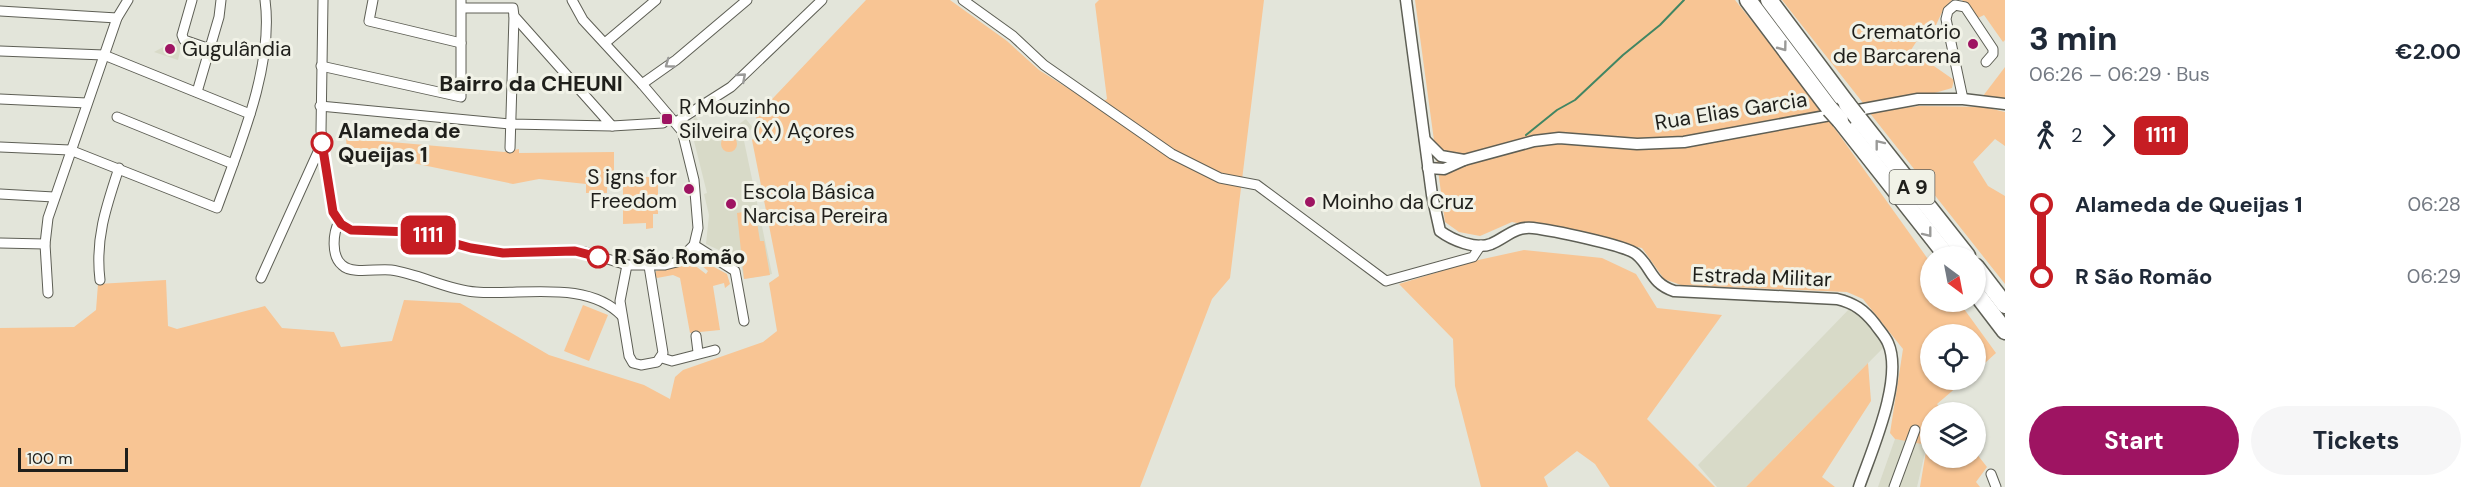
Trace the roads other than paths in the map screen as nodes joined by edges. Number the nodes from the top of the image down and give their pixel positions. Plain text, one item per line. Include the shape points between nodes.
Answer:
1 (128, 0) edge
2 (192, 0) edge
3 (221, 0) edge
4 (265, 0) edge
5 (324, 0) edge
6 (373, 0) edge
7 (572, 0) edge
8 (656, 0) edge
9 (747, 0) edge
10 (822, 0) edge
11 (963, 0) edge
12 (1406, 0) edge
13 (1748, 0) edge
14 (1769, 0) edge
15 (462, 4) edge
16 (513, 8) edge
17 (0, 11) edge
18 (117, 18) junction
19 (461, 43) junction
20 (605, 43) junction
21 (210, 49) junction
22 (0, 51) edge
23 (104, 55) junction
24 (1986, 62) dead end
25 (321, 66) junction
26 (642, 84) junction
27 (197, 92) junction
28 (0, 99) edge
29 (1963, 99) junction
30 (87, 103) junction
31 (2005, 104) edge
32 (320, 106) junction
33 (250, 114) junction
34 (117, 117) dead end
35 (676, 122) junction
36 (663, 123) dead end
37 (510, 124) junction
38 (612, 126) junction
39 (1425, 140) junction
40 (322, 143) junction
41 (0, 147) edge
42 (510, 148) dead end
43 (70, 150) junction
44 (1456, 162) junction
45 (233, 164) junction
46 (119, 168) junction
47 (1428, 168) junction
48 (0, 194) edge
49 (1432, 195) junction
50 (54, 197) junction
51 (339, 222) junction
52 (0, 243) edge
53 (45, 244) junction
54 (694, 245) junction
55 (1481, 245) junction
56 (1939, 246) edge
57 (1959, 246) edge
58 (627, 265) junction
59 (649, 266) junction
60 (261, 278) dead end
61 (100, 280) dead end
62 (1986, 280) edge
63 (48, 293) dead end
64 (2005, 305) edge
65 (1986, 306) edge
66 (622, 316) junction
67 (744, 321) dead end
68 (2005, 331) edge
69 (696, 336) dead end
70 (715, 350) dead end
71 (698, 352) junction
72 (662, 358) junction
73 (1915, 430) dead end
74 (1991, 474) dead end
75 (1858, 487) edge
76 (1894, 487) edge
77 (1996, 487) edge

1 - 18 street
2 - 21 street via 182,34 184,40
3 - 21 street
4 - 33 street via 261,74
5 - 25 street
6 - 19 street via 369,21
7 - 20 street via 583,20
8 - 20 street
9 -> 26 street
35 -> 10 street via 731,87
11 - 55 street via 1013,36 1044,65 1172,154 1220,178 1257,185 1386,281 1473,257
12 - 39 street
13 -> 56 highway, A 9
57 -> 14 highway, A 9, bridge
15 - 16 street
15 - 19 street
16 - 37 street
16 - 38 street
17 - 18 street
18 - 23 street
19 - 25 street via 461,97
20 - 26 street
21 - 27 street
22 - 23 street
23 - 27 street
23 - 30 street
24 - 29 street via 1993,49 1965,7 1955,5 1946,19
25 - 32 street
26 - 35 street
27 - 33 street
28 - 30 street
29 - 31 street, Rua Elias Garcia
29 - 44 street, Rua Elias Garcia via 1918,99 1684,142 1637,144 1559,138 1534,141
30 - 43 street
32 - 37 street
32 - 40 street
33 - 45 street
34 - 45 street
35 - 54 street via 683,134 698,205
36 - 38 street
37 - 38 street
37 - 42 street
39 - 44 street via 1441,156
39 - 47 street
40 - 51 street via 333,212
40 - 60 street
41 - 43 street
43 - 46 street
43 - 50 street
44 - 47 street, Rua Elias Garcia
44 - 49 street via 1437,180
45 - 46 street via 217,208
46 - 61 street via 101,223 97,255
47 - 49 street
48 - 50 street
49 - 55 street via 1440,231 1462,242
50 - 53 street
51 - 58 street via 351,230 413,232 479,250 585,252
51 - 66 street via 334,235 336,254 347,269 396,271 477,293 573,293 610,306
52 - 53 street
53 - 63 street
54 - 59 street via 677,262
54 - 67 street via 733,269
55 - 75 street, Estrada Militar via 1491,244 1513,231 1534,228 1631,251 1661,287 1674,291 1837,299 1857,306 1888,341 1891,359 1887,405
58 - 59 street
58 - 66 street via 620,293
59 - 72 street
62 - 64 highway
65 - 68 highway
66 - 72 street via 633,363 641,365
69 - 71 street
70 - 71 street
71 - 72 street via 672,361
73 - 76 street
74 - 77 street

